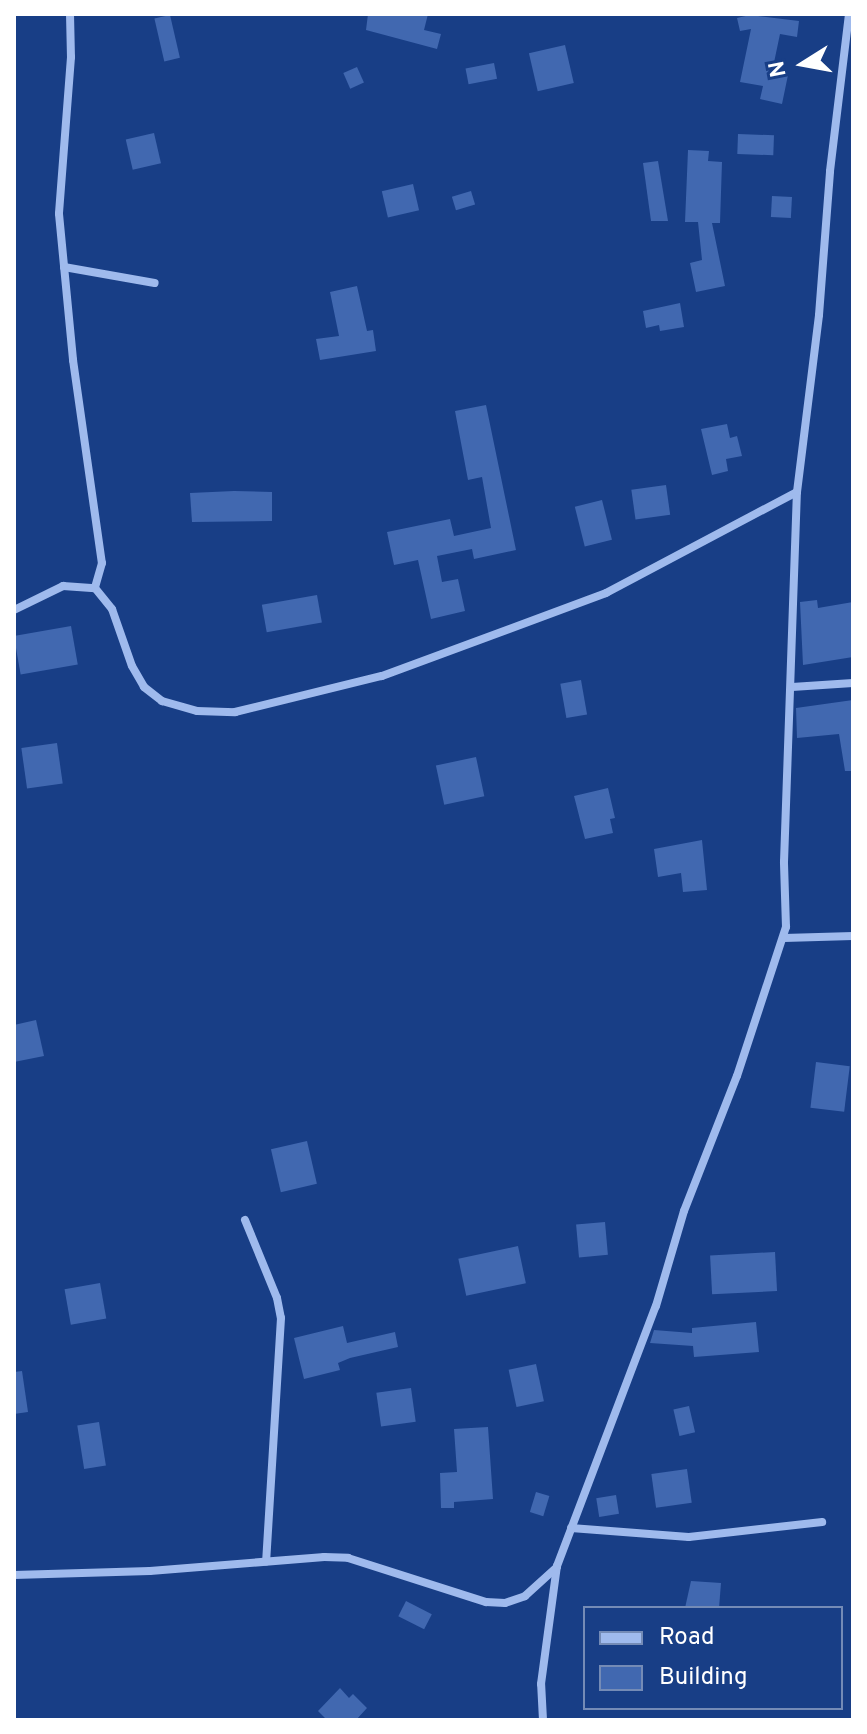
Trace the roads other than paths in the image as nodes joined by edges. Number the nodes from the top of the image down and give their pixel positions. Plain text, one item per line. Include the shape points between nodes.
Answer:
1 (70, 14) edge
2 (849, 14) edge
3 (64, 267) junction
4 (155, 283) dead end
5 (797, 492) junction
6 (95, 588) junction
7 (14, 610) edge
8 (853, 683) edge
9 (792, 687) junction
10 (853, 936) edge
11 (784, 938) junction
12 (245, 1220) dead end
13 (822, 1522) dead end
14 (571, 1528) junction
15 (266, 1562) junction
16 (557, 1566) junction
17 (14, 1575) edge
18 (543, 1720) edge

1 - 3 street via 59,214
2 - 5 street
3 - 4 street
3 - 6 street via 102,563
5 - 6 street via 593,598 382,676 235,712 197,711 162,701 144,687 112,609
5 - 9 street
6 - 7 street via 63,586
8 - 9 street
9 - 11 street
10 - 11 street
11 - 14 street via 684,1211 656,1306
12 - 15 street via 281,1318
13 - 14 street via 689,1537
14 - 16 street
15 - 16 street via 348,1558 486,1602 505,1603 525,1596
15 - 17 street
16 - 18 street via 541,1684

